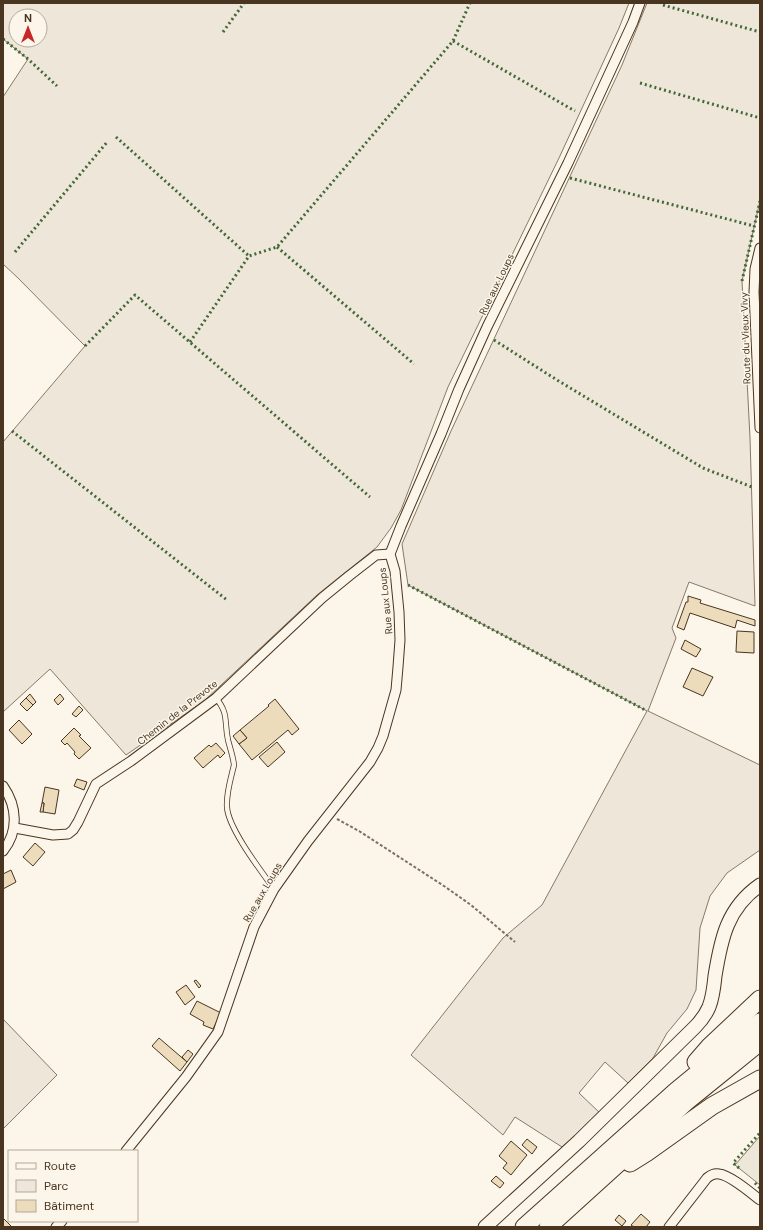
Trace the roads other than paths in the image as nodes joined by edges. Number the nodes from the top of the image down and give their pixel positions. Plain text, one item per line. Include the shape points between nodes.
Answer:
1 (640, 3) edge
2 (760, 248) edge
3 (760, 428) edge
4 (390, 554) junction
5 (216, 698) junction
6 (3, 786) edge
7 (15, 828) junction
8 (3, 851) edge
9 (760, 885) edge
10 (274, 889) junction
11 (760, 999) edge
12 (760, 1022) edge
13 (760, 1042) edge
14 (760, 1079) edge
15 (642, 1121) junction
16 (127, 1150) edge
17 (596, 1184) junction
18 (760, 1200) edge
19 (485, 1227) edge
20 (524, 1227) edge
21 (548, 1227) edge
22 (669, 1227) edge

1 - 4 street, Rue aux Loups via 568,163 462,382
2 - 3 street, Route du Vieux Vivy via 755,269 754,292
4 - 5 street, Chemin de la Prevote via 376,555 322,598
4 - 10 street, Rue aux Loups via 397,588 400,640 396,690 384,736 370,762
5 - 7 street, Chemin de la Prevote via 96,784 78,822 68,834 53,835
5 - 10 lane via 225,711 234,765 227,806 229,817 240,839
6 - 7 street via 12,804
7 - 8 street
9 - 19 street via 738,906 728,922 709,1006 695,1027 579,1141
10 - 16 street, Rue aux Loups via 254,927 218,1032 186,1077
11 - 15 highway via 709,1047
12 - 15 highway
13 - 17 highway via 686,1102
14 - 17 highway via 712,1106 646,1154
15 - 20 highway
17 - 21 highway
18 - 22 street via 725,1175 711,1175

